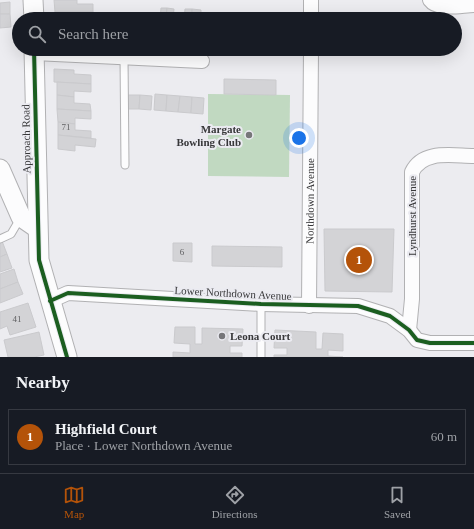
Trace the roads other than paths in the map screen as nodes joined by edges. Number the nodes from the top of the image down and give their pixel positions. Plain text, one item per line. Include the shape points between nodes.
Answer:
1 (33, 0) edge
2 (311, 0) edge
3 (430, 0) edge
4 (474, 5) edge
5 (34, 12) edge
6 (311, 12) edge
7 (34, 56) edge
8 (109, 56) edge
9 (311, 56) edge
10 (124, 57) junction
11 (202, 61) dead end
12 (474, 156) edge
13 (125, 165) dead end
14 (0, 169) edge
15 (29, 223) junction
16 (0, 238) edge
17 (50, 301) junction
18 (261, 304) junction
19 (310, 306) junction
20 (409, 330) junction
21 (474, 343) edge
22 (67, 357) edge
23 (261, 357) edge

1 - 5 street
2 - 6 street
3 - 4 street via 441,6
7 - 15 street, Approach Road
8 - 10 street
9 - 19 street, Northdown Avenue
10 - 11 street
10 - 13 lane
12 - 20 street, Lyndhurst Avenue via 429,156 415,164 412,172 412,299
14 - 15 street
15 - 16 lane
15 - 17 street, Approach Road
17 - 18 street, Lower Northdown Avenue via 68,293
17 - 22 street, Approach Road
18 - 19 street, Lower Northdown Avenue
18 - 23 lane
19 - 20 street, Lower Northdown Avenue via 358,306 379,311
20 - 21 street, Lower Northdown Avenue via 417,340 430,343

